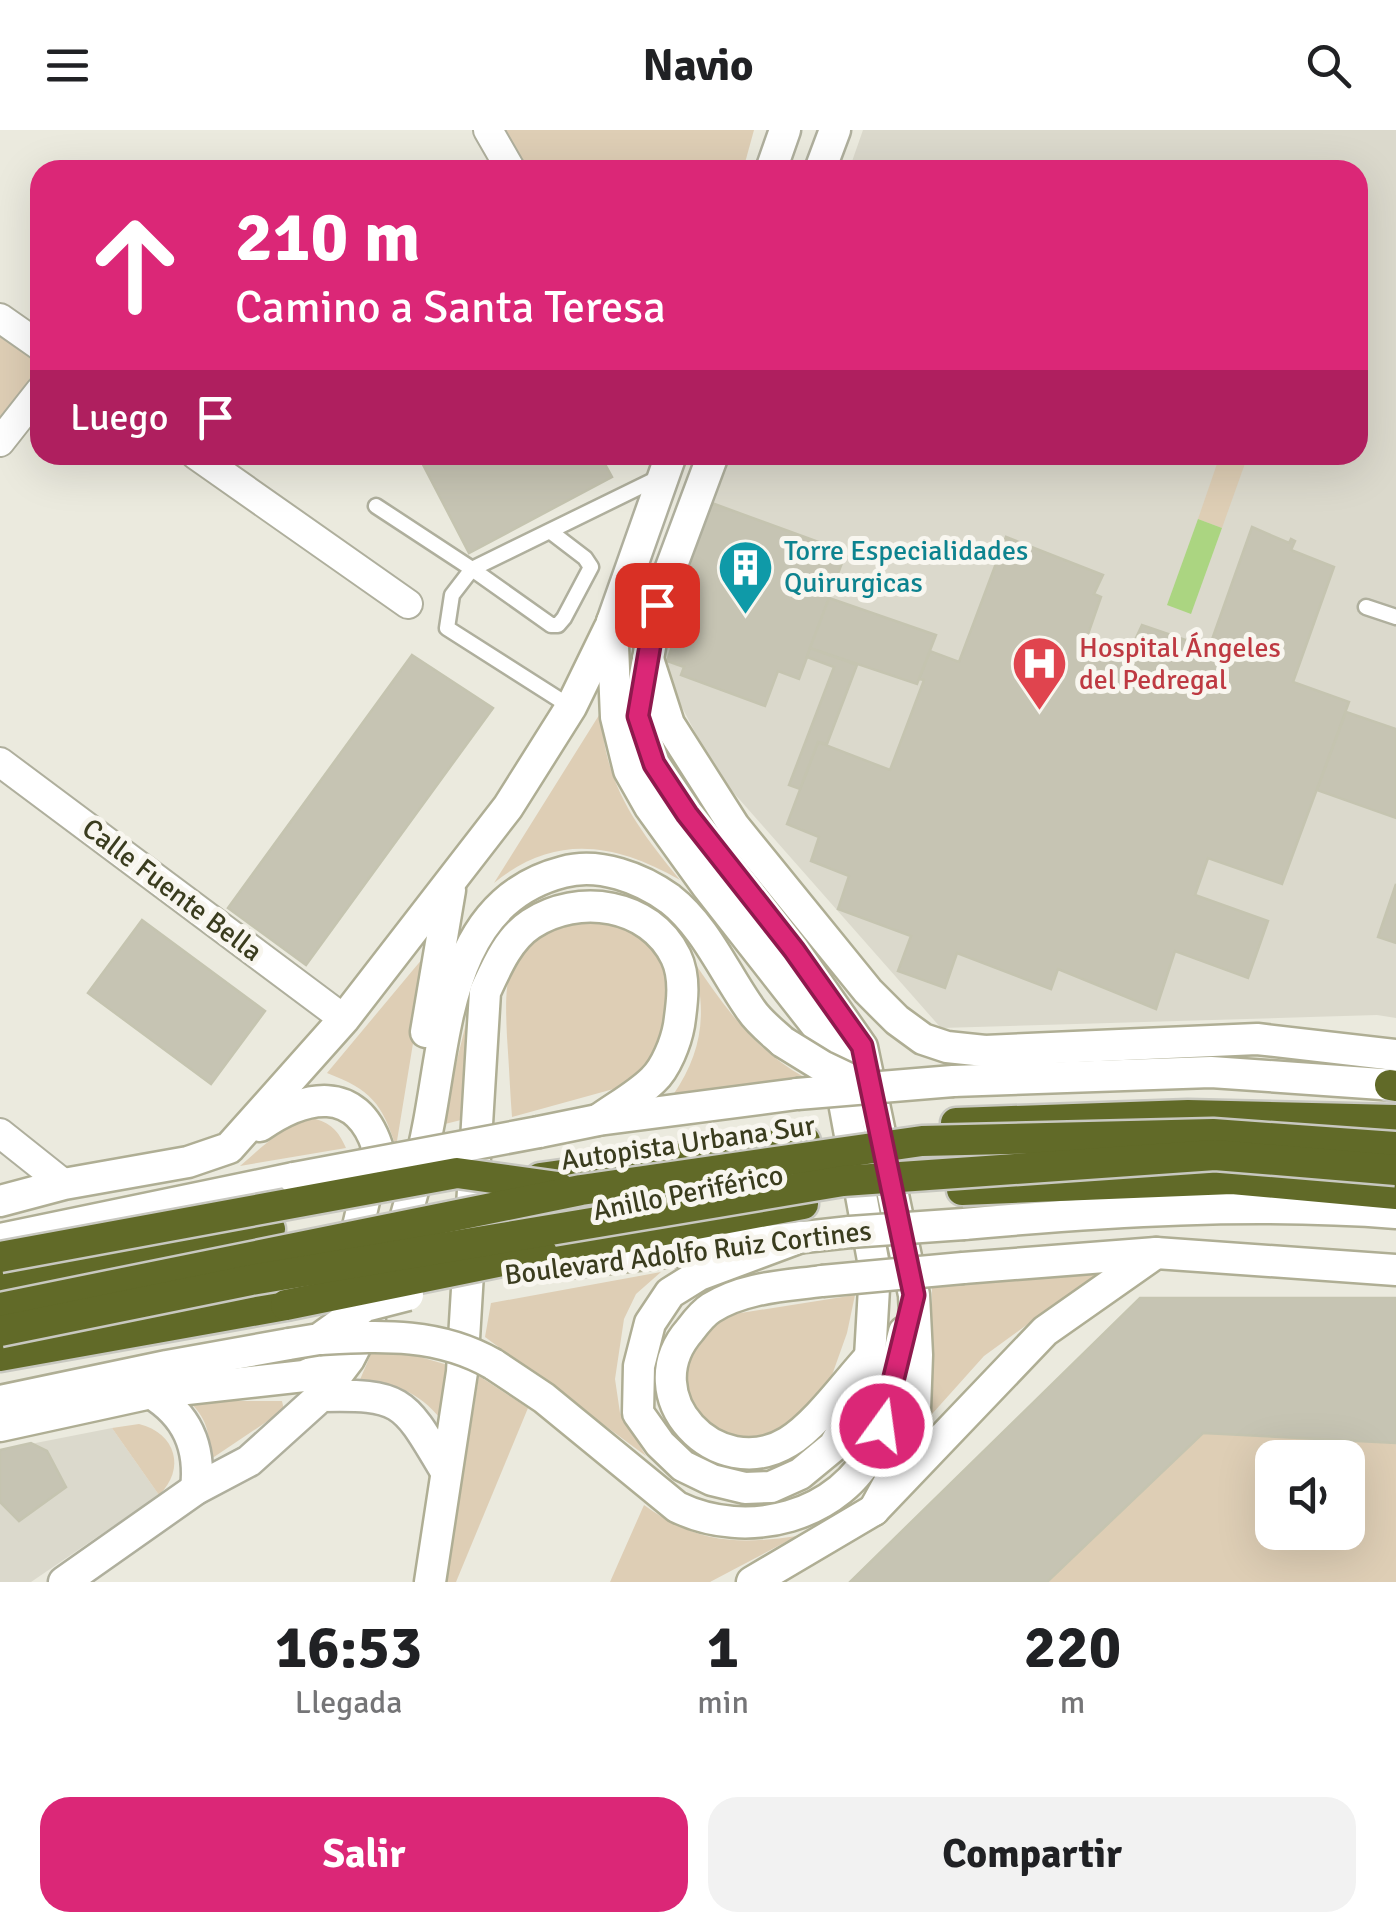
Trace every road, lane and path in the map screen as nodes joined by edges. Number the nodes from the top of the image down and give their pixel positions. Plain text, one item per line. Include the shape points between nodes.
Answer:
1 (488, 130) edge
2 (785, 130) edge
3 (835, 130) edge
4 (505, 160) edge
5 (774, 160) edge
6 (824, 160) edge
7 (0, 318) edge
8 (30, 339) edge
9 (30, 404) edge
10 (0, 442) edge
11 (210, 465) edge
12 (667, 465) edge
13 (708, 465) edge
14 (376, 506) dead end
15 (551, 532) junction
16 (472, 569) junction
17 (408, 604) dead end
18 (1366, 607) dead end
19 (1396, 617) edge
20 (612, 622) junction
21 (648, 660) junction
22 (571, 707) junction
23 (0, 762) edge
24 (452, 882) junction
25 (344, 1019) junction
26 (1396, 1055) edge
27 (1394, 1085) edge
28 (867, 1088) junction
29 (434, 1094) junction
30 (598, 1120) junction
31 (1396, 1120) edge
32 (0, 1134) edge
33 (1396, 1147) edge
34 (229, 1148) junction
35 (1396, 1170) edge
36 (64, 1184) junction
37 (581, 1190) junction
38 (1396, 1194) edge
39 (0, 1201) edge
40 (1396, 1213) edge
41 (801, 1236) junction
42 (0, 1239) edge
43 (1156, 1252) junction
44 (0, 1257) edge
45 (548, 1258) junction
46 (1396, 1270) edge
47 (0, 1286) edge
48 (914, 1295) junction
49 (0, 1308) edge
50 (0, 1331) edge
51 (304, 1342) junction
52 (0, 1356) edge
53 (870, 1357) junction
54 (151, 1393) junction
55 (321, 1396) junction
56 (0, 1402) edge
57 (0, 1426) edge
58 (445, 1470) junction
59 (196, 1489) junction
60 (874, 1510) junction
61 (64, 1582) edge
62 (430, 1582) edge
63 (752, 1582) edge

1 - 4 street
2 - 5 main road
3 - 6 main road
7 - 8 street
9 - 10 street
11 - 17 street
12 - 15 lane
12 - 20 main road
13 - 21 main road via 657,605
14 - 16 lane
15 - 16 lane
15 - 16 lane via 591,568 558,624 550,625
16 - 22 lane via 452,596 447,628
18 - 19 lane
20 - 22 main road
20 - 53 main road via 616,717 629,770 707,886 834,1048 874,1271
21 - 26 main road via 669,724 734,826 868,991 922,1039 985,1050 1257,1039
21 - 48 main road via 638,716 654,764 862,1046
22 - 24 main road
23 - 25 street, Calle Fuente Bella
24 - 25 main road
24 - 29 main road via 423,1053
25 - 34 main road
27 - 28 main road, bridge via 1211,1072
28 - 29 main road, bridge via 782,1042 752,1012 671,900 605,869 534,879 505,898 468,947
28 - 30 main road, bridge
29 - 55 main road via 389,1274 349,1359
30 - 42 main road, bridge
30 - 58 main road via 656,1078 676,1038 683,996 676,958 656,932 628,912 594,904 563,908 529,925 484,992 467,1320
31 - 47 highway, Anillo Periférico, bridge via 1188,1115 956,1123 540,1178
32 - 36 street
33 - 37 highway, Autopista Urbana Sur, bridge via 1213,1134 922,1141
34 - 36 main road
34 - 54 main road via 277,1114 310,1101 335,1100 371,1128 377,1146 329,1355 320,1370 304,1376
35 - 50 highway, bridge via 1214,1155 843,1182 251,1280
36 - 39 main road
37 - 44 highway, bridge via 457,1173
37 - 49 highway, Autopista Urbana Sur, bridge
38 - 45 highway, Anillo Periférico via 1232,1179 962,1190 803,1204
40 - 41 main road, Boulevard Adolfo Ruiz Cortines, bridge via 1165,1209
41 - 45 main road, Boulevard Adolfo Ruiz Cortines
41 - 53 main road via 699,1274 670,1293 650,1324 638,1366 638,1413 683,1466 745,1488 770,1487 800,1474 834,1446 858,1403
43 - 46 main road
43 - 53 main road, bridge via 746,1292 708,1309 685,1335 672,1362 670,1390 681,1416 718,1448 770,1450 790,1440
43 - 60 main road via 1045,1331
45 - 51 main road, Boulevard Adolfo Ruiz Cortines, bridge via 373,1302
45 - 52 highway, Anillo Periférico, bridge
48 - 51 main road, bridge via 876,1446 851,1480 781,1520 743,1525 699,1518 677,1506 544,1398 450,1344 412,1338
48 - 60 main road via 915,1410 905,1453
51 - 56 main road, Boulevard Adolfo Ruiz Cortines
54 - 57 main road
54 - 59 main road via 176,1412 193,1439
55 - 58 main road via 370,1395 394,1403 414,1418
55 - 59 main road via 249,1460
58 - 62 main road
59 - 61 main road
60 - 63 main road

